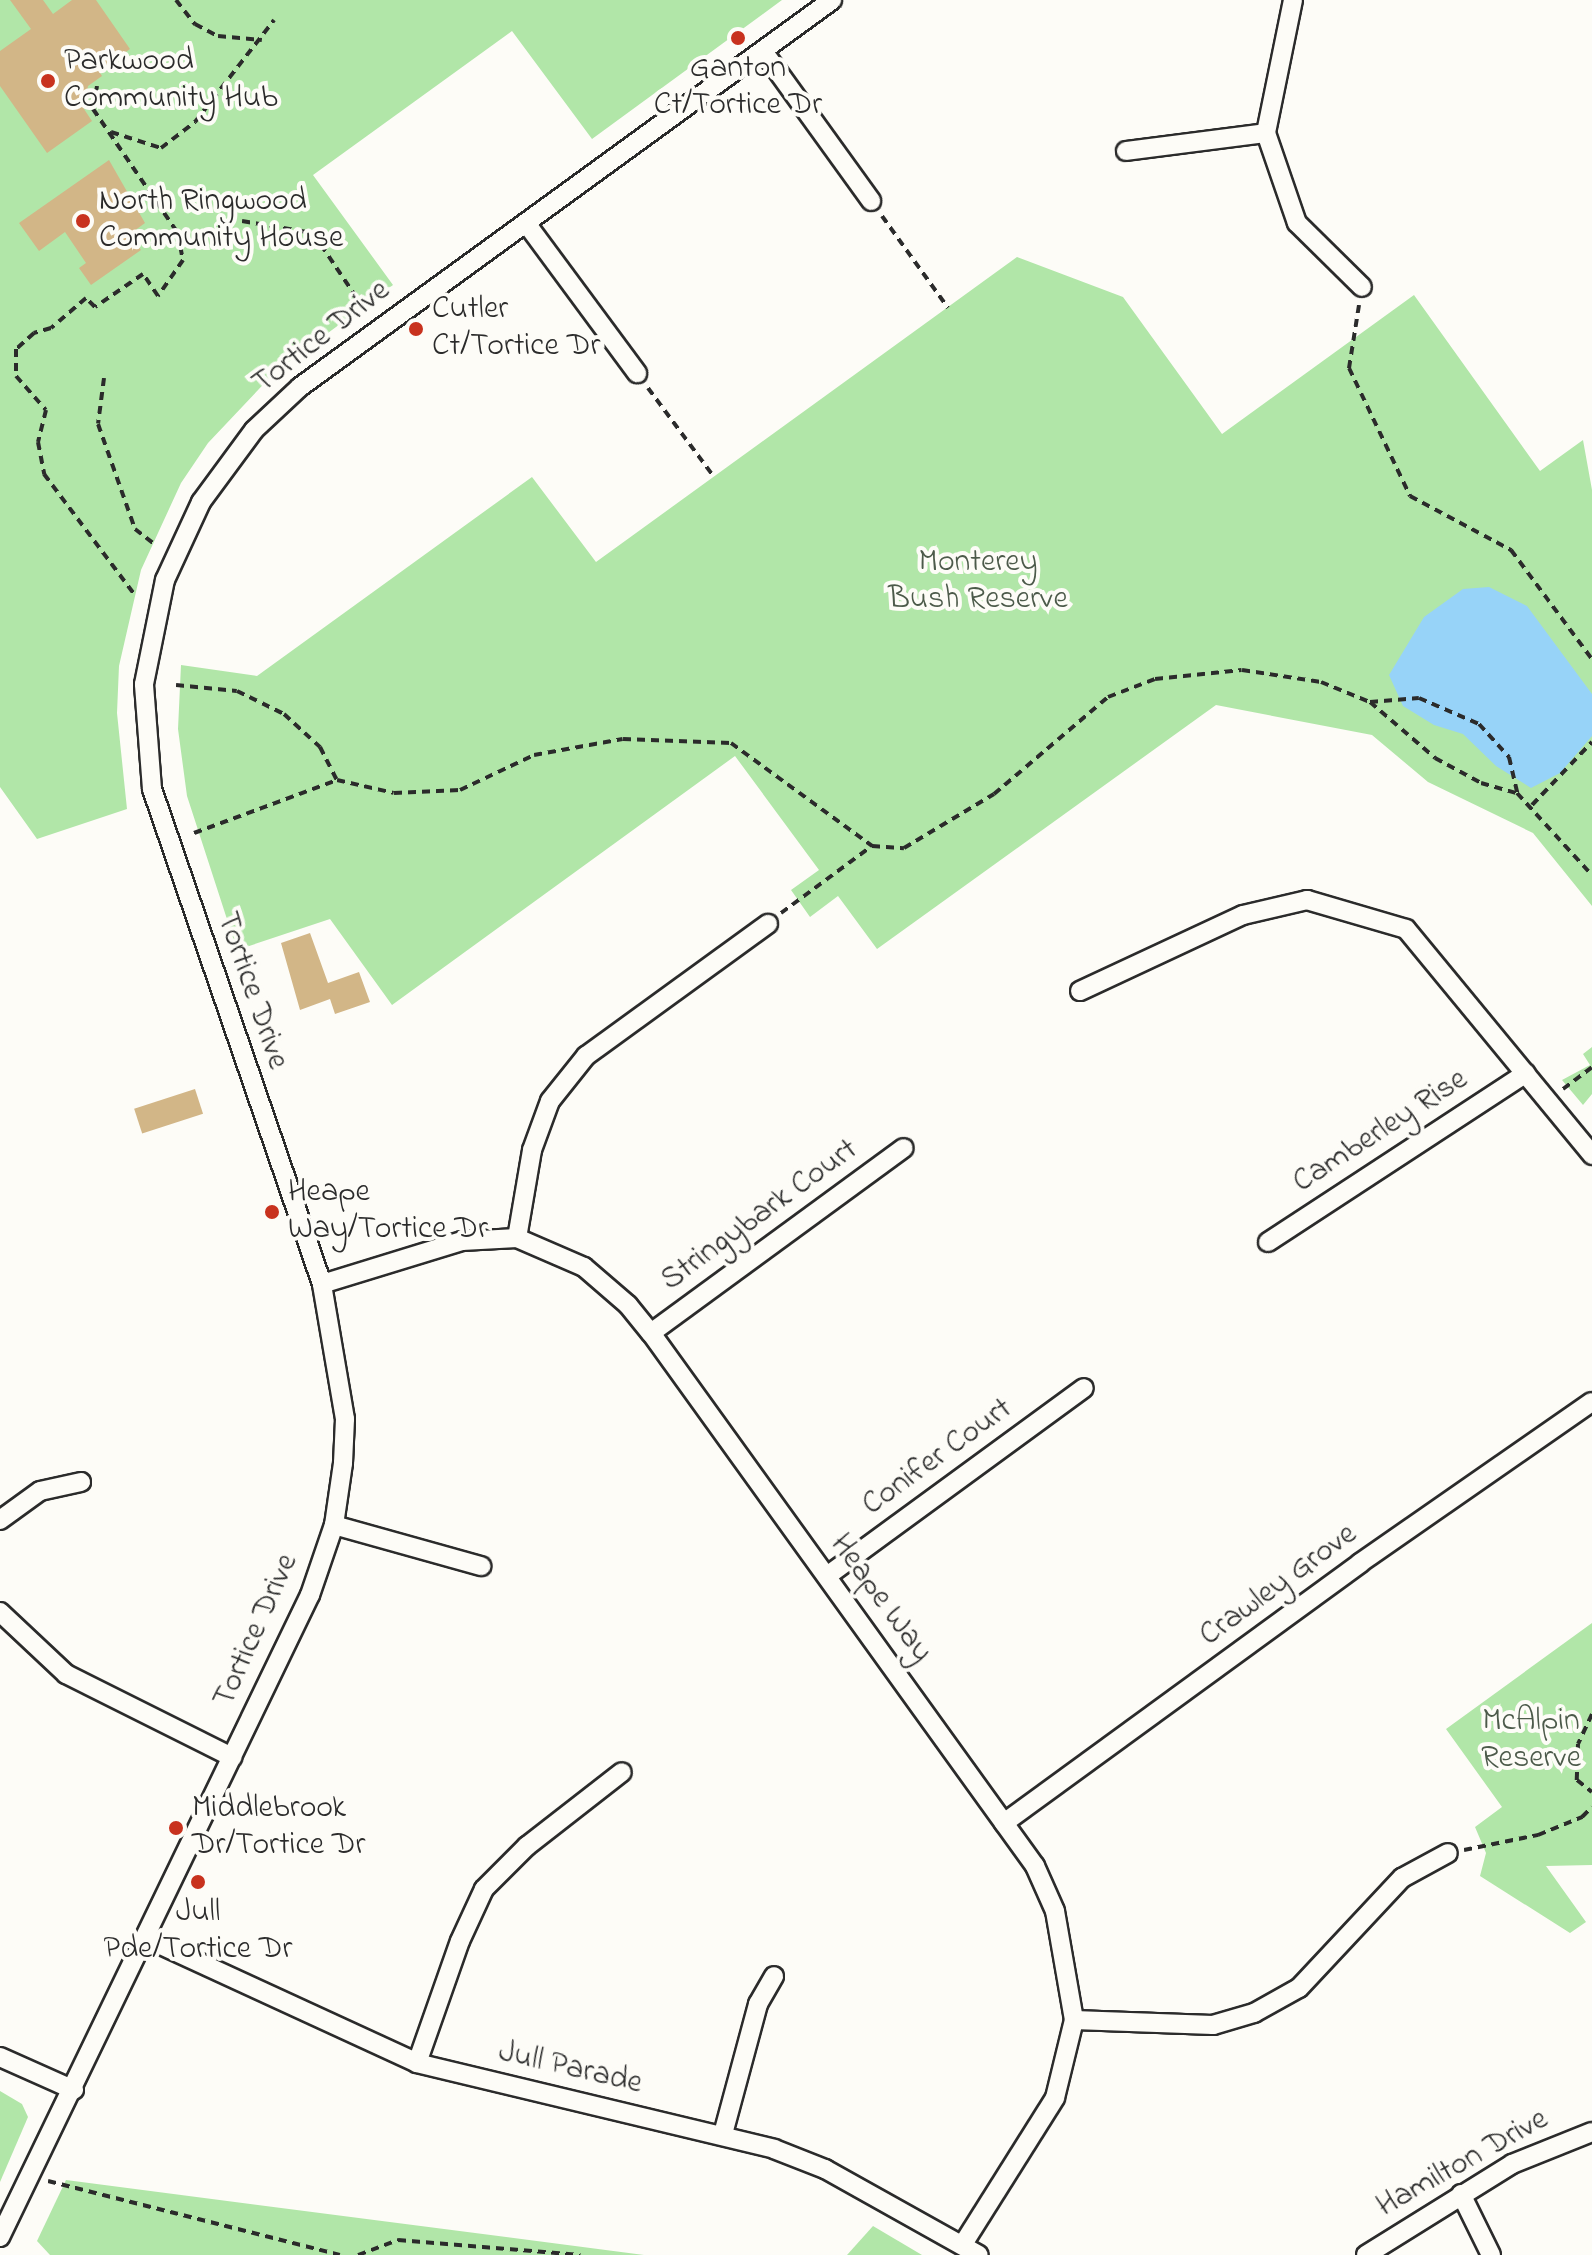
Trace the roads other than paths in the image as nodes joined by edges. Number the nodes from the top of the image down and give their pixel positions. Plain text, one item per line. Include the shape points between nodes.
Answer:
1 (832, 0) edge
2 (1293, 0) edge
3 (763, 51) junction
4 (1266, 133) junction
5 (1126, 151) dead end
6 (871, 201) road end
7 (526, 223) junction
8 (1362, 287) road end
9 (637, 373) road end
10 (768, 924) road end
11 (1080, 991) dead end
12 (1526, 1073) junction
13 (904, 1148) dead end
14 (1592, 1155) edge
15 (517, 1238) junction
16 (1268, 1242) dead end
17 (322, 1284) junction
18 (651, 1333) junction
19 (1084, 1388) dead end
20 (1592, 1402) edge
21 (81, 1482) dead end
22 (0, 1520) edge
23 (334, 1525) junction
24 (481, 1566) dead end
25 (827, 1576) junction
26 (0, 1612) edge
27 (232, 1757) junction
28 (622, 1772) dead end
29 (1004, 1823) junction
30 (1448, 1853) road end
31 (148, 1939) junction
32 (774, 1976) dead end
33 (1074, 2020) junction
34 (0, 2057) edge
35 (417, 2063) junction
36 (74, 2090) junction
37 (1592, 2132) edge
38 (723, 2134) junction
39 (1461, 2194) junction
40 (0, 2237) edge
41 (963, 2244) junction
42 (979, 2255) edge
43 (1366, 2255) edge
44 (1491, 2255) edge

1 - 3 street, Tortice Drive
2 - 4 street
3 - 6 street
3 - 7 street, Tortice Drive
4 - 5 street
4 - 8 street via 1297,223
7 - 9 street
7 - 17 street, Tortice Drive via 300,387 254,430 201,502 165,580 144,684 152,789
10 - 15 street via 577,1067 550,1101 532,1150
11 - 12 street via 1243,915 1307,900 1406,929
12 - 14 street
12 - 16 street, Camberley Rise
13 - 18 street, Stringybark Court
15 - 17 street, Heape Way via 462,1241
15 - 18 street, Heape Way via 584,1267
17 - 23 street, Tortice Drive via 345,1419
18 - 25 street, Heape Way
19 - 25 street, Conifer Court
20 - 29 street, Crawley Grove via 1360,1563
21 - 22 street via 40,1491
23 - 24 street
23 - 27 street, Tortice Drive via 310,1595
25 - 29 street, Heape Way
26 - 27 street via 66,1674
27 - 31 street, Tortice Drive
28 - 35 street via 527,1846 484,1889
29 - 33 street, Heape Way via 1035,1866 1055,1911
30 - 33 street via 1402,1878 1299,1988 1254,2013 1213,2025
31 - 35 street, Jull Parade
31 - 36 street, Tortice Drive
32 - 38 street via 758,2004
33 - 41 street, Heape Way via 1055,2098
34 - 36 street
35 - 38 street, Jull Parade
36 - 40 street, Tortice Drive
37 - 39 street, Hamilton Drive via 1512,2164
38 - 41 street, Jull Parade via 825,2169
39 - 43 street, Hamilton Drive
39 - 44 street
41 - 42 street, Jull Parade

